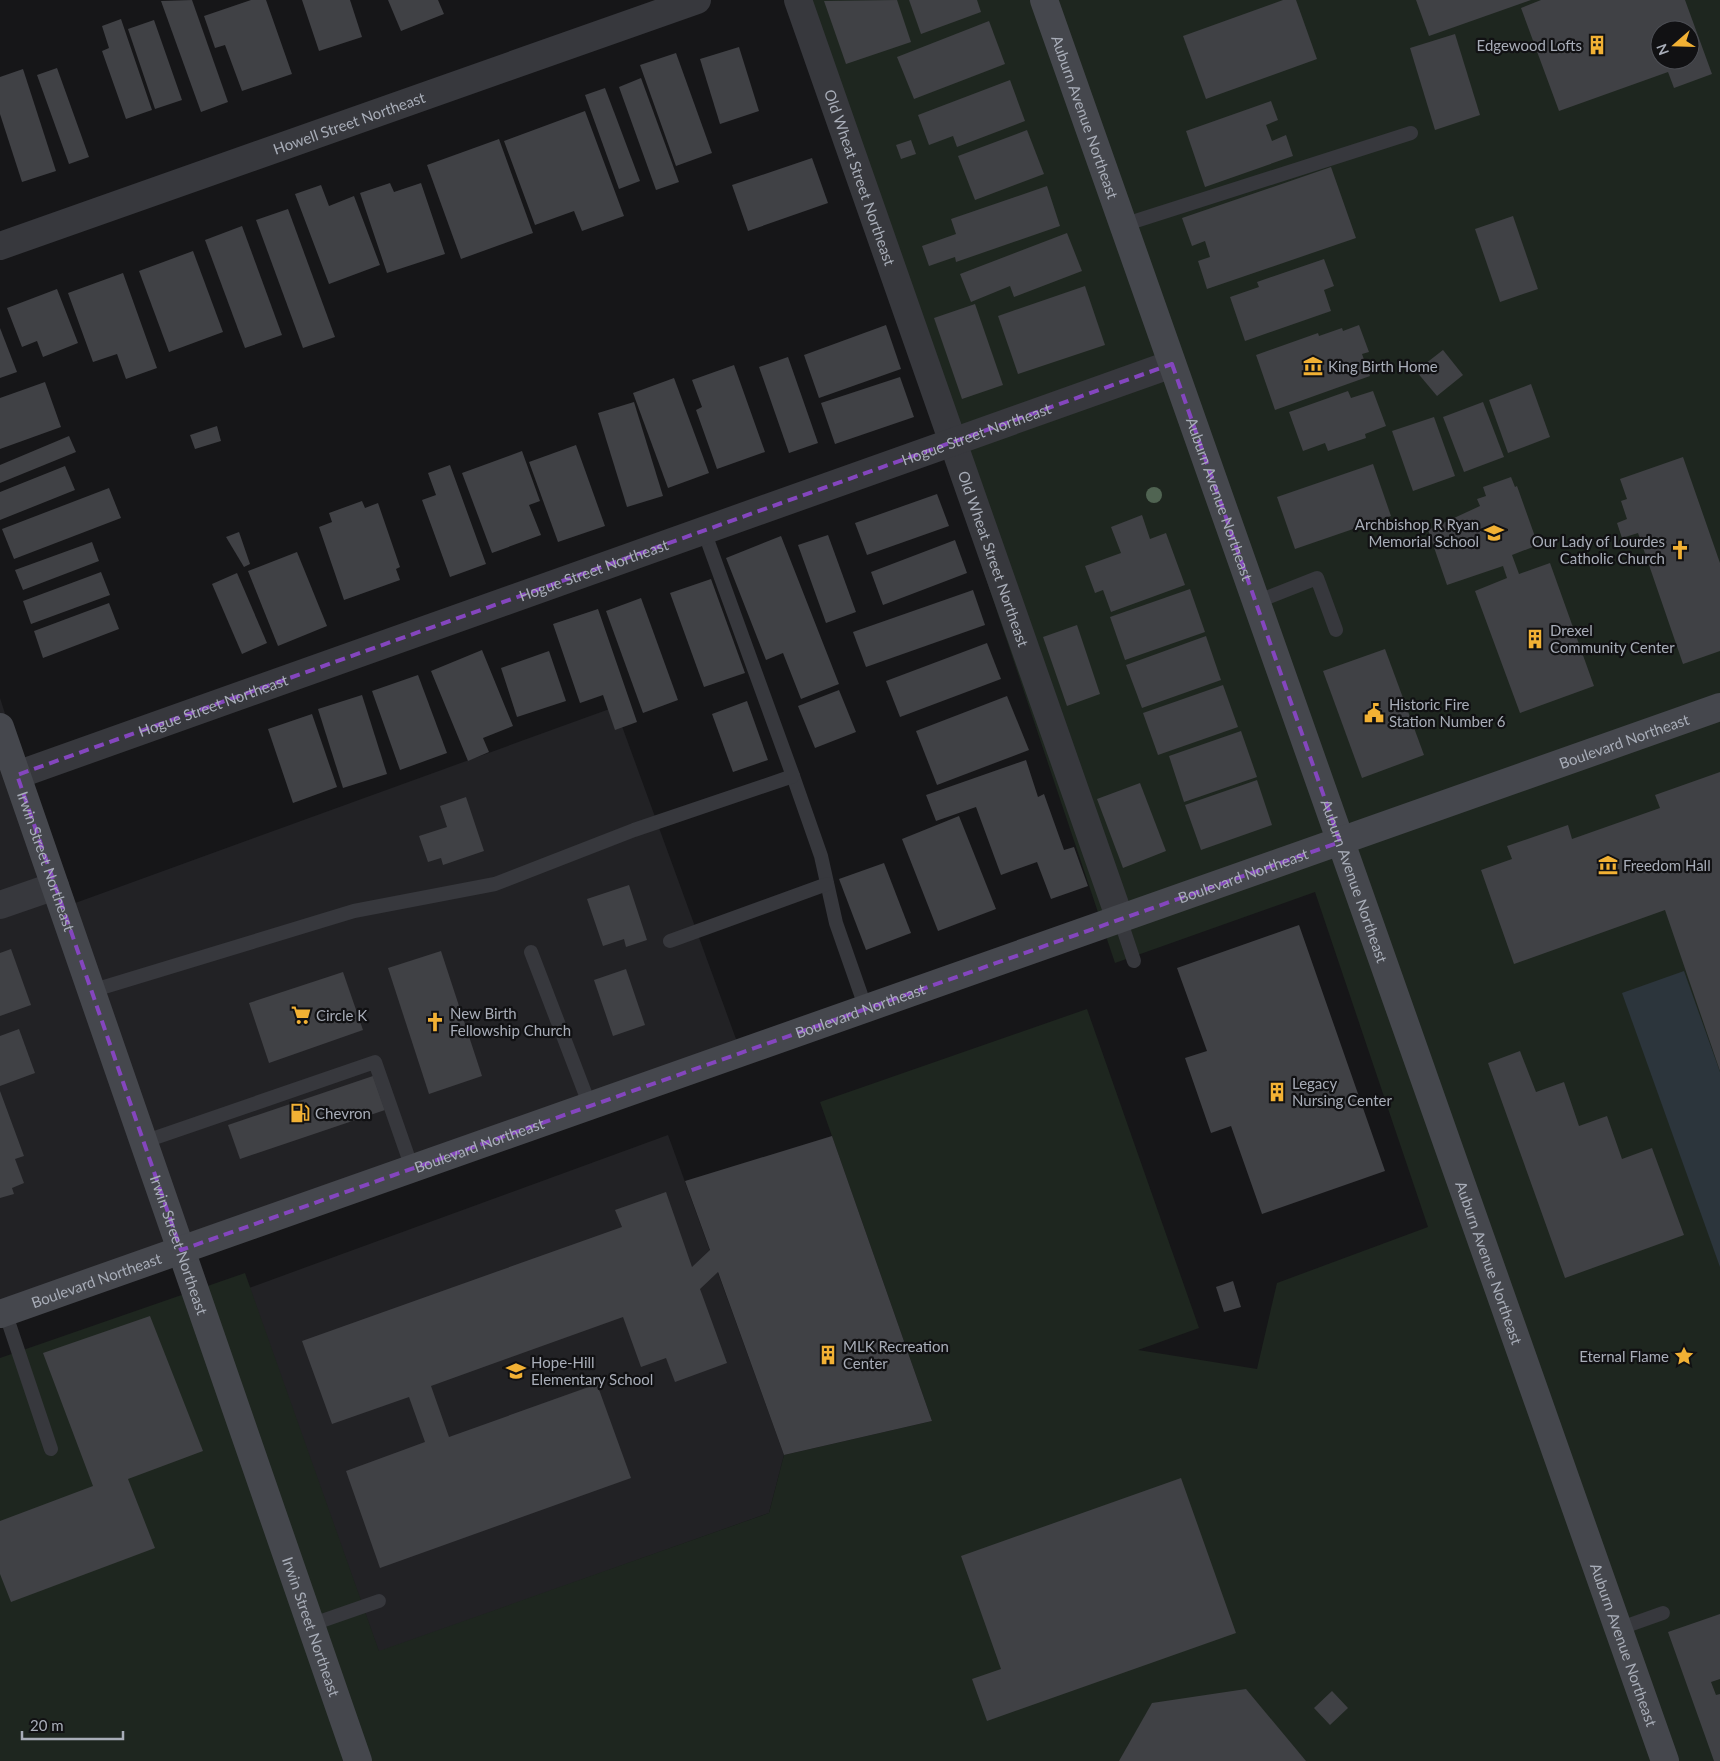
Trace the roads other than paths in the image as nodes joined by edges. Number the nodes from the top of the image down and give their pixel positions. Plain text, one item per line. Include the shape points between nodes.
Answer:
1 (697, 0) edge
2 (798, 0) edge
3 (1044, 0) edge
4 (1411, 133) dead end
5 (1123, 225) junction
6 (0, 246) edge
7 (1172, 364) junction
8 (953, 442) junction
9 (704, 531) junction
10 (1256, 602) junction
11 (1336, 630) dead end
12 (1720, 707) edge
13 (0, 727) edge
14 (17, 775) junction
15 (793, 776) junction
16 (1340, 842) junction
17 (828, 884) junction
18 (55, 886) junction
19 (0, 905) edge
20 (1120, 919) junction
21 (670, 941) dead end
22 (531, 952) dead end
23 (1134, 961) dead end
24 (91, 991) junction
25 (866, 1009) junction
26 (590, 1106) junction
27 (143, 1142) junction
28 (412, 1168) junction
29 (181, 1250) junction
30 (3, 1313) edge
31 (52, 1448) dead end
32 (379, 1601) dead end
33 (1663, 1613) dead end
34 (310, 1625) junction
35 (1618, 1629) junction
36 (358, 1761) edge
37 (1665, 1761) edge

1 - 6 street, Howell Street Northeast
2 - 8 street, Old Wheat Street Northeast
3 - 5 street, Auburn Avenue Northeast
4 - 5 lane
5 - 7 street, Auburn Avenue Northeast
7 - 8 street, Hogue Street Northeast
7 - 10 street, Auburn Avenue Northeast
8 - 9 street, Hogue Street Northeast
8 - 20 street, Old Wheat Street Northeast
9 - 14 street, Hogue Street Northeast
9 - 15 lane
10 - 11 lane via 1317,578
10 - 16 street, Auburn Avenue Northeast
12 - 16 street, Boulevard Northeast
13 - 14 street, Irwin Street Northeast
14 - 18 street, Irwin Street Northeast
15 - 17 lane
15 - 24 lane via 634,830 495,884 354,911
16 - 20 street, Boulevard Northeast
16 - 35 street, Auburn Avenue Northeast
17 - 21 lane
17 - 25 lane via 836,923
18 - 19 street
18 - 24 street, Irwin Street Northeast
20 - 23 lane
20 - 25 street, Boulevard Northeast
22 - 26 lane
24 - 27 street, Irwin Street Northeast
25 - 26 street, Boulevard Northeast
26 - 28 street, Boulevard Northeast
27 - 28 lane via 375,1062
27 - 29 street, Irwin Street Northeast
28 - 29 street, Boulevard Northeast
29 - 30 street, Boulevard Northeast
29 - 34 street, Irwin Street Northeast
30 - 31 lane
32 - 34 lane
33 - 35 lane
34 - 36 street, Irwin Street Northeast
35 - 37 street, Auburn Avenue Northeast

